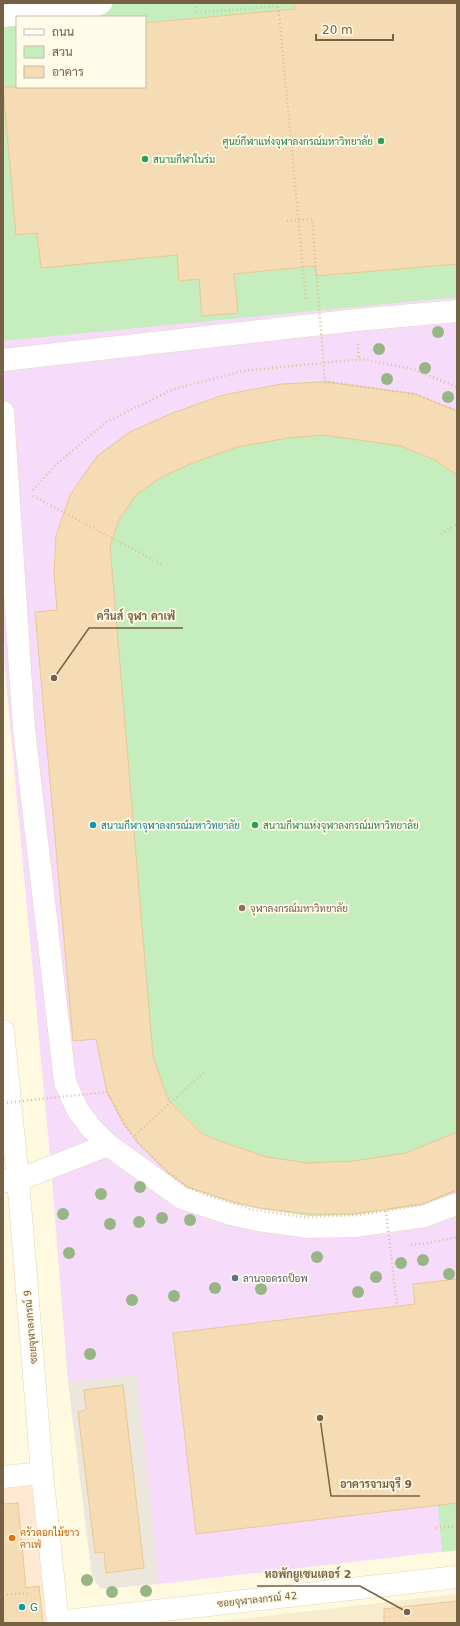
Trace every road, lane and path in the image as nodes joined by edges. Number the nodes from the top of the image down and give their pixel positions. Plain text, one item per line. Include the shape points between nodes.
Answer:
1 (101, 3) edge
2 (196, 3) edge
3 (278, 4) edge
4 (3, 16) edge
5 (287, 221) dead end
6 (307, 308) dead end
7 (457, 311) edge
8 (3, 360) edge
9 (457, 387) edge
10 (457, 411) edge
11 (3, 412) edge
12 (457, 524) edge
13 (441, 534) dead end
14 (161, 564) dead end
15 (3, 1031) edge
16 (205, 1071) dead end
17 (3, 1103) edge
18 (113, 1148) junction
19 (10, 1181) edge
20 (457, 1190) edge
21 (457, 1204) edge
22 (386, 1211) junction
23 (457, 1237) edge
24 (427, 1243) dead end
25 (397, 1306) dead end
26 (42, 1473) junction
27 (3, 1477) edge
28 (457, 1526) edge
29 (436, 1528) dead end
30 (457, 1577) edge
31 (58, 1622) edge

1 - 4 street
2 - 3 path via 195,14
3 - 6 path
5 - 10 path, bridge via 312,219 325,382 415,394
7 - 8 street
9 - 14 path via 413,369 362,359 243,371 174,389 106,422 57,464 30,494
11 - 18 street via 24,729 65,1082 77,1109 91,1128
12 - 13 path
15 - 19 street, ซอยจุฬาลงกรณ์ 9
16 - 18 path
17 - 22 path, bridge via 107,1092 124,1124 138,1143 169,1173 186,1186 206,1195 254,1210 304,1217 359,1215
18 - 19 street
18 - 21 street via 182,1198 258,1220 308,1227 375,1225 425,1216
19 - 26 street, ซอยจุฬาลงกรณ์ 9
20 - 22 path, bridge via 421,1206
22 - 25 path, bridge
23 - 24 path
26 - 27 street
26 - 31 street, ซอยจุฬาลงกรณ์ 9
28 - 29 path
30 - 31 street, ซอยจุฬาลงกรณ์ 42

